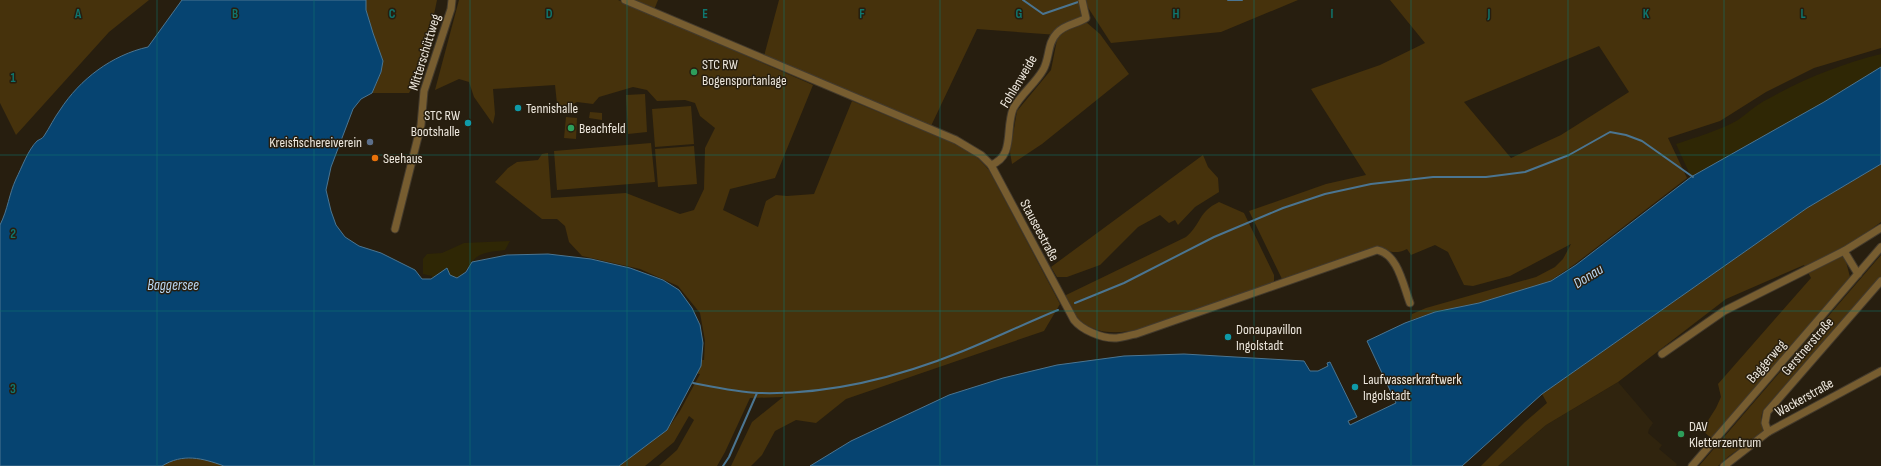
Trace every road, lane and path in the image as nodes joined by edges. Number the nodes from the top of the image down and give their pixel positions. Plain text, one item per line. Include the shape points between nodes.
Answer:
1 (452, 0) edge
2 (625, 0) edge
3 (1083, 3) edge
4 (991, 165) junction
5 (1881, 228) edge
6 (395, 229) dead end
7 (1881, 247) edge
8 (1844, 251) junction
9 (1858, 274) junction
10 (1881, 281) edge
11 (1410, 303) dead end
12 (1662, 354) dead end
13 (1881, 371) edge
14 (1768, 432) junction
15 (1692, 466) edge
16 (1724, 466) edge

1 - 6 street, Mitterschüttweg via 424,91 421,125
2 - 4 street, Stauseestraße via 956,140 981,154
3 - 4 street, Fohlenweide via 1086,18 1063,26 1056,33 1050,44 1043,70 1014,109 1005,156
4 - 11 street, Stauseestraße via 1074,320 1094,333 1113,338 1136,334 1377,250 1392,258
5 - 8 street
7 - 9 street, Baggerweg
8 - 9 street
8 - 12 street via 1724,311
9 - 15 street, Baggerweg
10 - 14 street, Gerstnerstraße via 1767,412 1765,423
13 - 14 street, Wackerstraße
14 - 16 street, Wackerstraße

